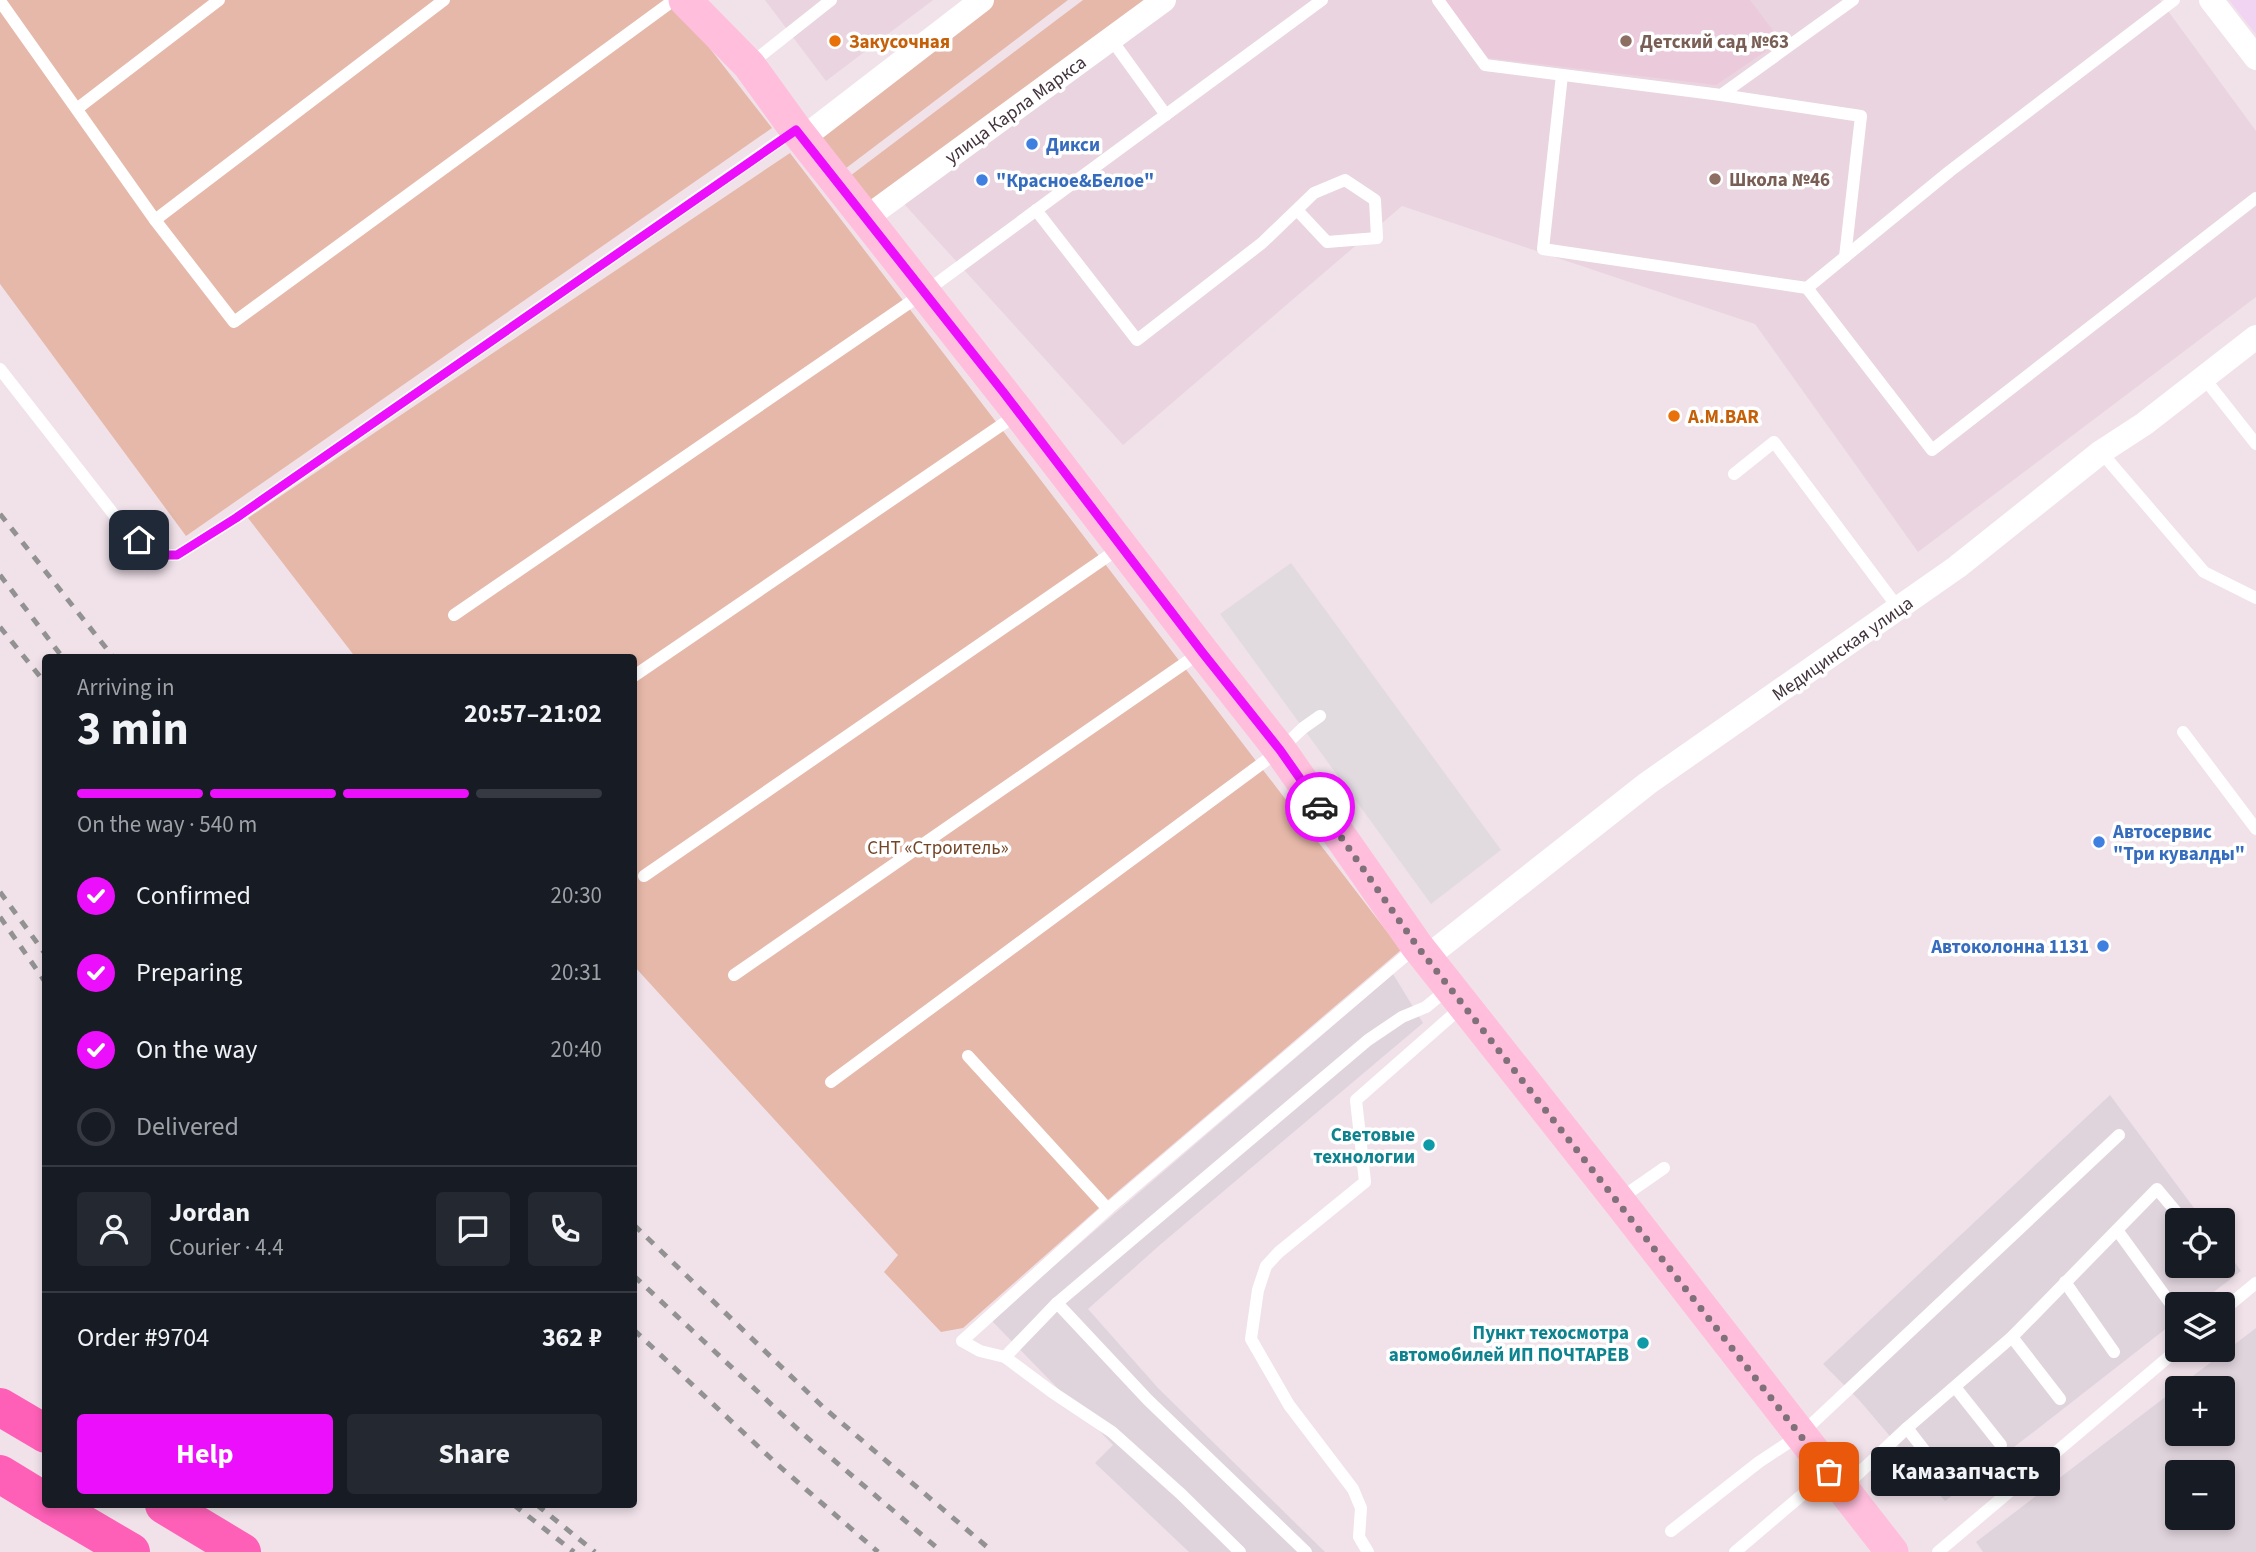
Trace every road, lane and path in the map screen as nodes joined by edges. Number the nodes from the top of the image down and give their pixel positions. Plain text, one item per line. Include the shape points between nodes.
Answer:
1 (0, 0) edge
2 (219, 0) edge
3 (444, 0) edge
4 (674, 0) edge
5 (685, 0) edge
6 (831, 0) edge
7 (982, 0) edge
8 (1164, 0) edge
9 (1322, 0) edge
10 (1438, 0) edge
11 (1853, 0) edge
12 (2174, 0) edge
13 (2211, 0) edge
14 (1111, 39) junction
15 (2256, 58) edge
16 (749, 65) junction
17 (1562, 75) junction
18 (1721, 95) junction
19 (78, 108) junction
20 (1166, 115) junction
21 (799, 134) junction
22 (2256, 198) edge
23 (1297, 210) junction
24 (1036, 211) junction
25 (866, 218) junction
26 (155, 220) junction
27 (1845, 257) junction
28 (1807, 288) junction
29 (925, 292) junction
30 (2256, 338) edge
31 (0, 369) edge
32 (2204, 378) junction
33 (1019, 413) junction
34 (2256, 444) edge
35 (2101, 452) junction
36 (1734, 474) dead end
37 (1121, 547) junction
38 (2256, 598) edge
39 (1899, 609) junction
40 (454, 615) dead end
41 (1202, 652) junction
42 (637, 674) edge
43 (1321, 716) dead end
44 (2183, 732) dead end
45 (1280, 750) junction
46 (2256, 829) edge
47 (644, 876) dead end
48 (1422, 951) junction
49 (734, 975) dead end
50 (1457, 996) junction
51 (968, 1056) dead end
52 (831, 1082) dead end
53 (2119, 1135) dead end
54 (1664, 1168) dead end
55 (1618, 1200) junction
56 (2173, 1208) edge
57 (1108, 1209) junction
58 (2117, 1230) junction
59 (2065, 1282) junction
60 (2256, 1283) edge
61 (2165, 1296) edge
62 (2235, 1300) edge
63 (1057, 1303) junction
64 (2012, 1337) junction
65 (2114, 1352) dead end
66 (1005, 1357) junction
67 (2165, 1360) edge
68 (1955, 1387) junction
69 (2060, 1398) dead end
70 (0, 1407) edge
71 (1907, 1428) junction
72 (42, 1432) edge
73 (1800, 1435) junction
74 (2001, 1445) dead end
75 (0, 1474) edge
76 (1836, 1480) junction
77 (1951, 1485) dead end
78 (42, 1500) edge
79 (56, 1508) edge
80 (169, 1508) edge
81 (1671, 1531) dead end
82 (131, 1552) edge
83 (242, 1552) edge
84 (1240, 1552) edge
85 (1306, 1552) edge
86 (1368, 1552) edge
87 (1735, 1552) edge
88 (1892, 1552) edge
89 (1938, 1552) edge

1 - 19 lane
2 - 19 lane
3 - 26 lane
4 - 26 lane via 234,322
5 - 16 street
6 - 16 lane
7 - 21 street
8 - 14 street, улица Карла Маркса
9 - 20 lane
10 - 17 lane via 1485,65
11 - 18 lane
12 - 27 lane
13 - 15 street
14 - 20 lane
14 - 25 street, улица Карла Маркса
16 - 21 street
17 - 18 lane
17 - 28 lane via 1543,248
18 - 27 lane via 1861,116
19 - 26 lane
20 - 24 lane
21 - 25 street
21 - 31 lane via 177,555 156,555 122,525
22 - 28 lane via 1932,450
23 - 23 lane via 1314,193 1345,180 1375,200 1377,238 1327,242
23 - 24 lane via 1262,243 1137,340
24 - 29 lane
25 - 29 street
27 - 28 lane
29 - 33 street
29 - 40 lane
30 - 32 street, Медицинская улица
32 - 34 lane
32 - 35 street, Медицинская улица
33 - 37 street
33 - 42 lane
35 - 38 lane via 2204,572
35 - 39 street, Медицинская улица
36 - 39 lane via 1774,442
37 - 41 street
37 - 47 lane
39 - 48 street, Медицинская улица via 1648,783
41 - 45 street
41 - 49 lane
43 - 45 lane
44 - 46 lane
45 - 48 street
45 - 52 lane
48 - 50 street
48 - 57 lane
50 - 55 street
50 - 63 lane via 1402,1017 1368,1040
50 - 86 lane via 1356,1100 1365,1182 1279,1252 1266,1266 1258,1290 1251,1339 1289,1405 1353,1489 1361,1508 1359,1537
51 - 57 lane
53 - 73 lane
54 - 55 lane
55 - 73 street
56 - 58 lane via 2157,1189
57 - 66 lane via 962,1341
58 - 59 lane
58 - 61 lane
59 - 64 lane
59 - 65 lane
60 - 62 lane
63 - 66 lane
63 - 85 lane via 1148,1399
64 - 68 lane
64 - 69 lane
66 - 84 lane via 1112,1432
67 - 89 lane
68 - 71 lane
68 - 74 lane
70 - 72 highway
71 - 76 lane
71 - 77 lane
73 - 76 street
73 - 81 lane
75 - 78 highway
76 - 87 lane
76 - 88 street
79 - 82 highway
80 - 83 highway

